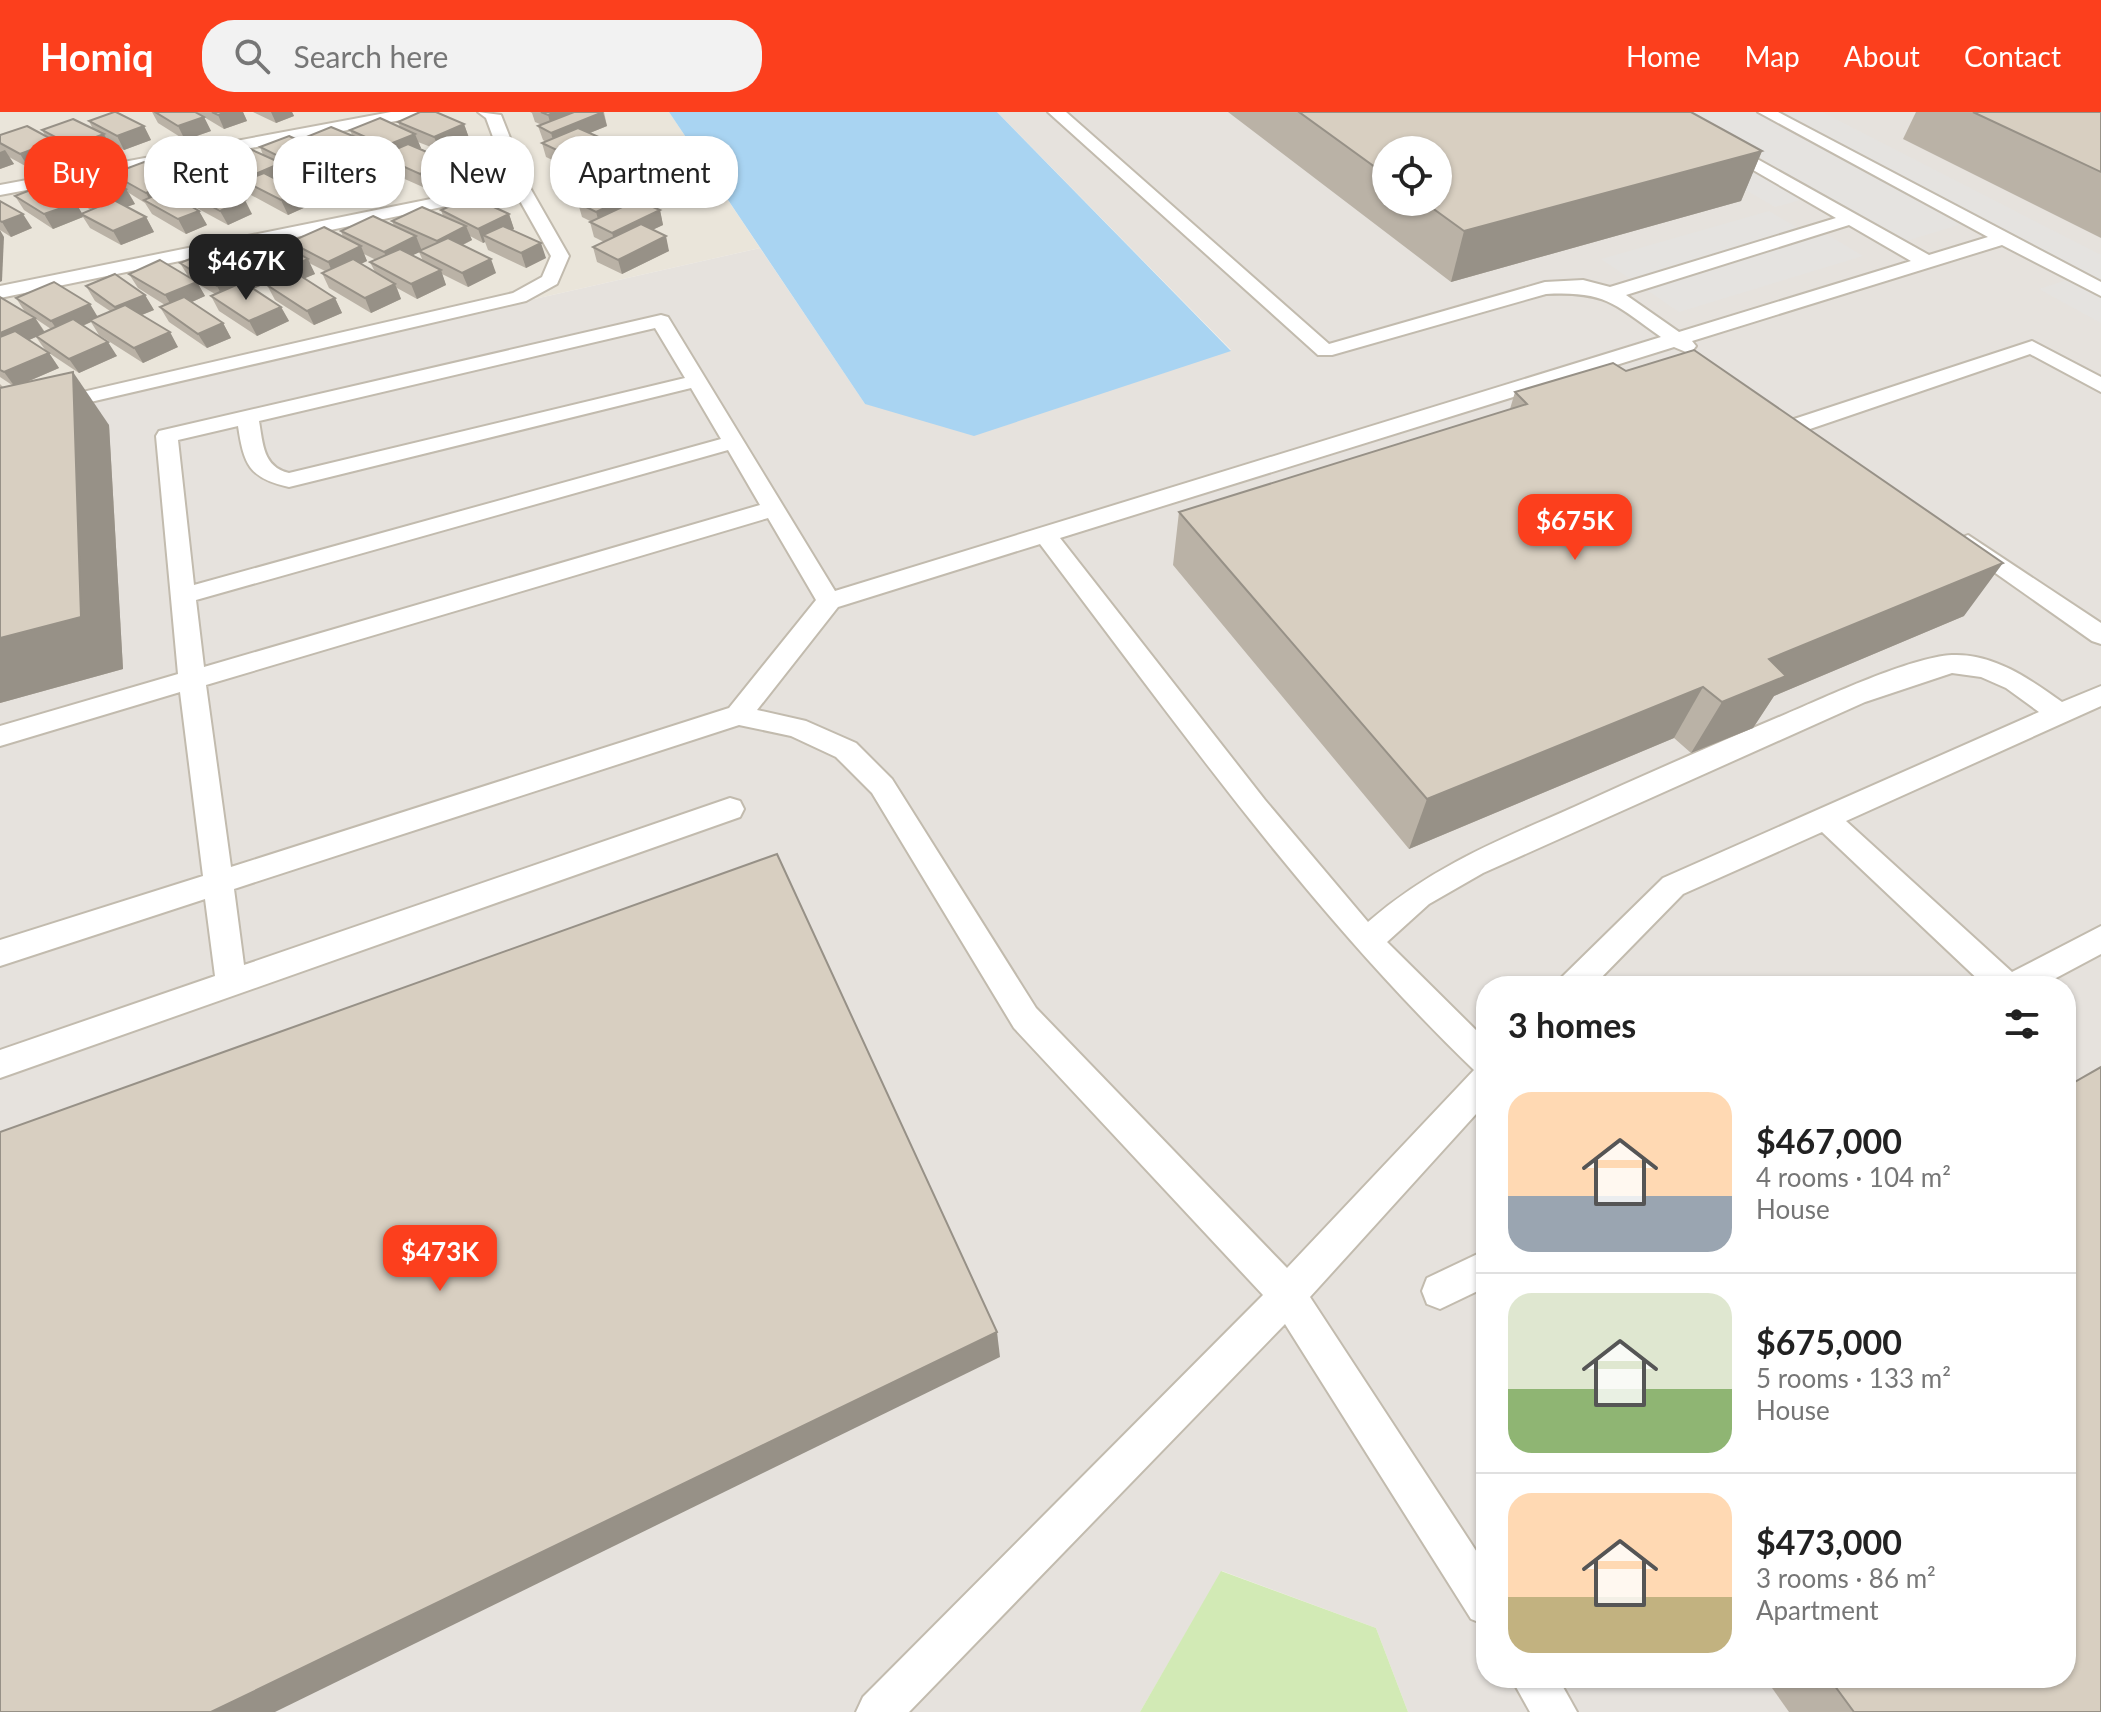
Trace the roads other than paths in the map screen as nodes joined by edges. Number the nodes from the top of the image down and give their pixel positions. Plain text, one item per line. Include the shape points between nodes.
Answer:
1 (417, 112) edge
2 (486, 112) edge
3 (1056, 112) edge
4 (1661, 112) edge
5 (1766, 112) edge
6 (501, 136) edge
7 (0, 190) edge
8 (421, 206) edge
9 (533, 208) edge
10 (1851, 219) junction
11 (2004, 238) junction
12 (1927, 262) junction
13 (2101, 290) edge
14 (0, 292) edge
15 (1611, 293) junction
16 (1677, 339) junction
17 (1701, 356) edge
18 (696, 381) junction
19 (2101, 386) edge
20 (1775, 408) edge
21 (0, 417) edge
22 (247, 417) junction
23 (1799, 425) junction
24 (733, 442) junction
25 (1825, 444) edge
26 (773, 509) junction
27 (1944, 526) edge
28 (1045, 534) junction
29 (183, 596) junction
30 (829, 601) junction
31 (2101, 635) edge
32 (192, 680) junction
33 (2101, 695) edge
34 (2061, 714) junction
35 (738, 715) junction
36 (0, 736) edge
37 (730, 809) dead end
38 (1826, 819) junction
39 (219, 882) junction
40 (2101, 939) edge
41 (1368, 940) junction
42 (0, 953) edge
43 (1583, 976) edge
44 (1995, 976) edge
45 (2032, 976) edge
46 (231, 983) junction
47 (0, 1064) edge
48 (1476, 1075) edge
49 (1476, 1092) edge
50 (1476, 1273) edge
51 (1440, 1291) dead end
52 (1287, 1294) junction
53 (1476, 1588) edge
54 (1539, 1688) edge
55 (878, 1712) edge
56 (1555, 1712) edge

1 - 7 lane
2 - 6 lane via 493,115
3 - 15 lane via 1325,351 1545,288 1583,286
4 - 10 lane
5 - 11 lane
8 - 14 lane
9 - 21 lane via 560,256 550,280 519,297
10 - 12 lane
10 - 15 lane
11 - 12 lane
11 - 13 lane
12 - 16 lane
15 - 16 lane
16 - 17 lane
16 - 28 lane
18 - 22 lane via 661,321
18 - 22 lane via 289,480 264,474 257,464
18 - 24 lane
19 - 23 lane via 2032,347
20 - 23 lane
22 - 29 lane via 167,436
23 - 25 lane
24 - 26 lane
24 - 29 lane
26 - 30 lane
26 - 32 lane
27 - 31 lane
28 - 30 lane
28 - 41 lane via 1296,858
29 - 32 lane
30 - 35 lane
32 - 36 lane
32 - 39 lane
33 - 34 lane
34 - 38 lane
34 - 41 lane via 1986,669 1952,664 1928,670 1724,751 1473,865 1418,896
35 - 39 lane
35 - 52 lane via 797,728 846,750 882,786 1025,1018
37 - 46 lane
38 - 43 lane via 1673,886
38 - 44 lane
39 - 42 lane
39 - 46 lane
40 - 45 lane
41 - 48 lane
46 - 47 lane
49 - 52 lane
50 - 51 lane
52 - 53 lane
52 - 55 lane
54 - 56 lane

